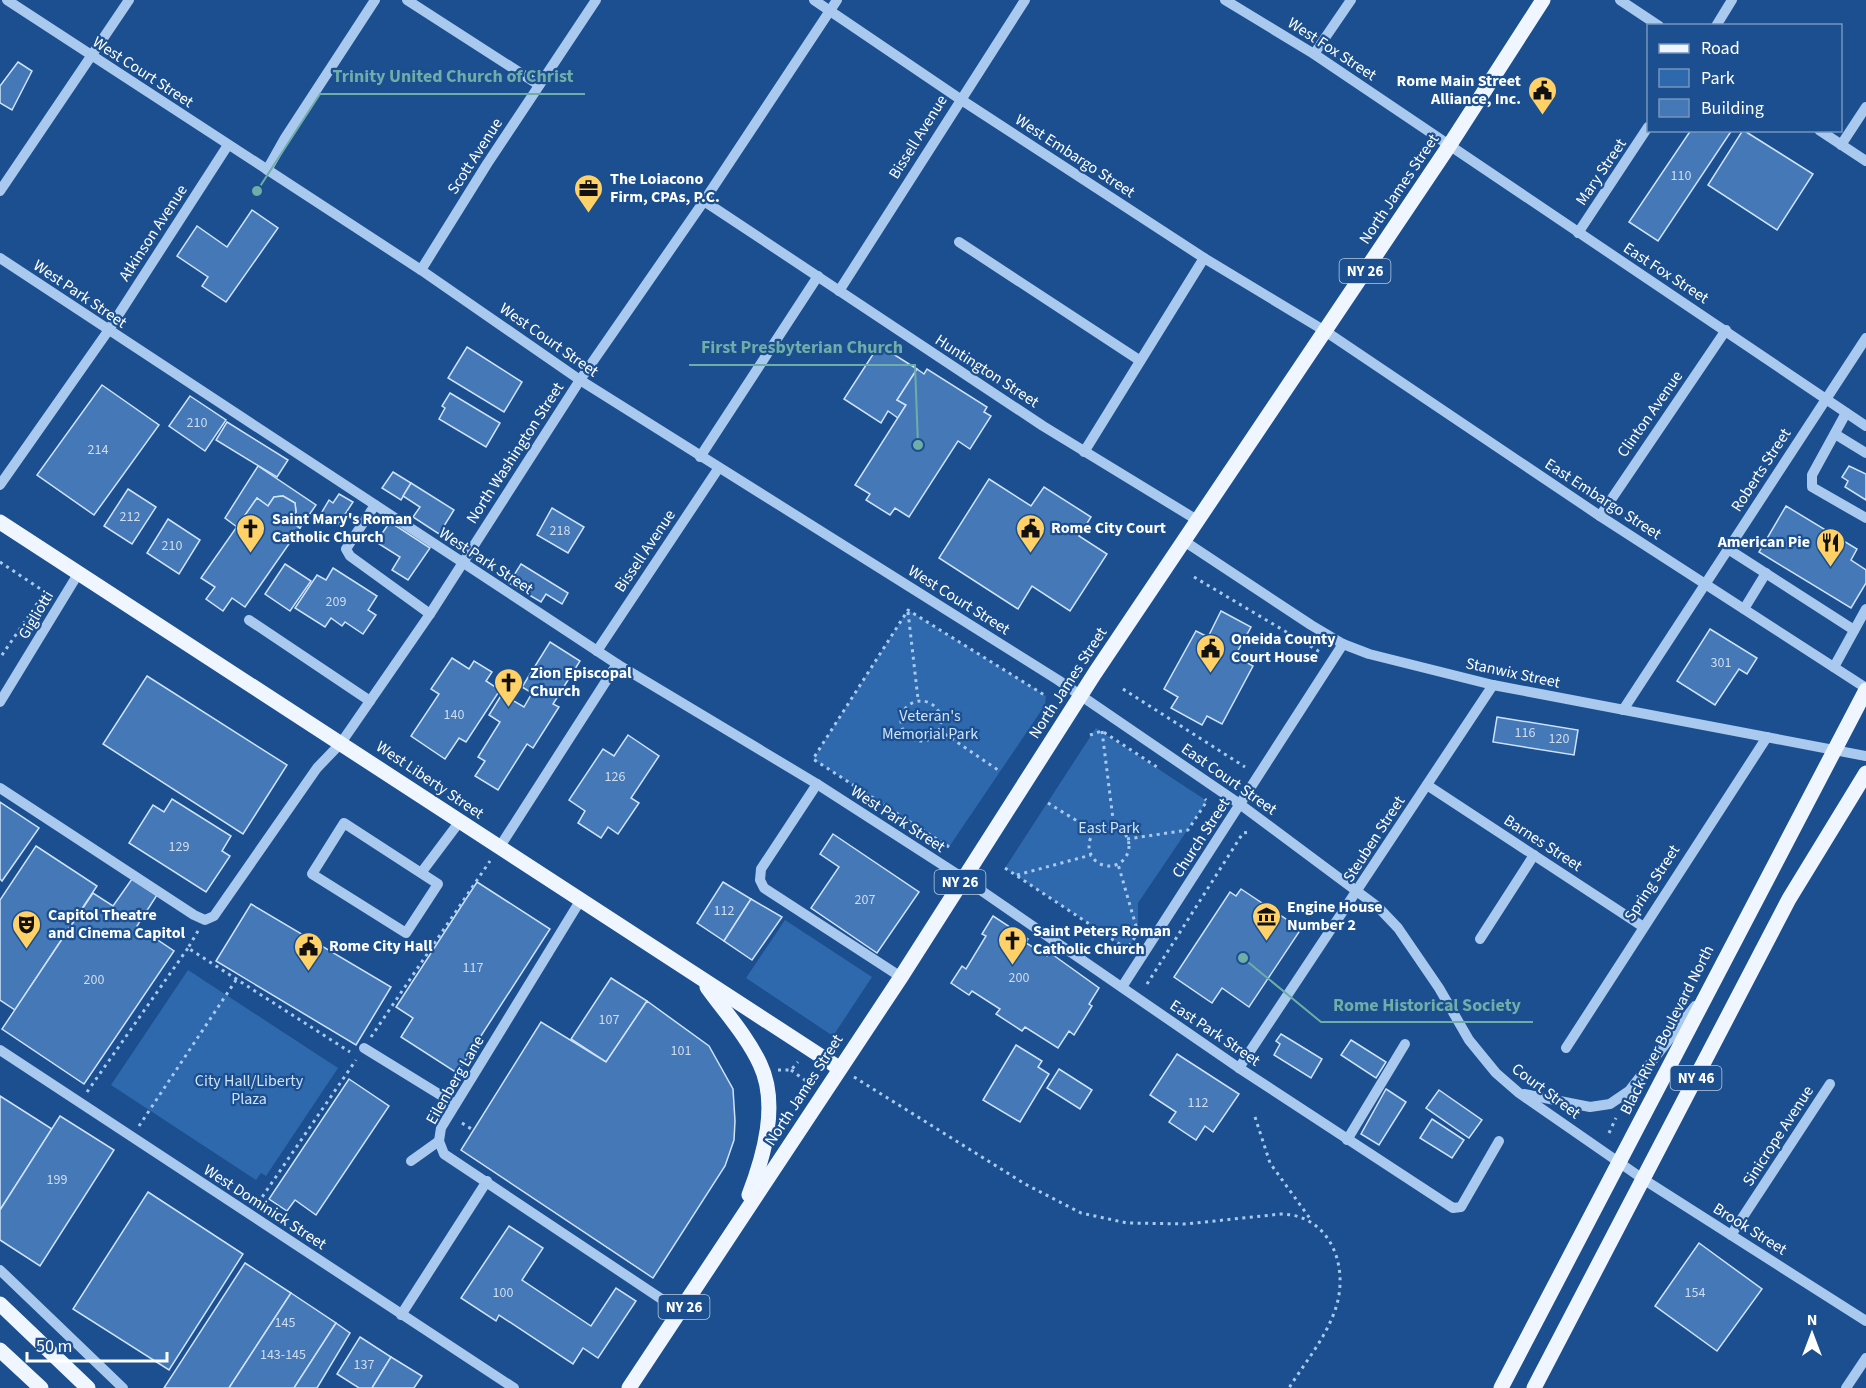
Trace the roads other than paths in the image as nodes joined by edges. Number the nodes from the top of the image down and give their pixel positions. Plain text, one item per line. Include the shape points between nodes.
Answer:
1 (7, 0) edge
2 (129, 0) edge
3 (375, 0) edge
4 (407, 0) edge
5 (596, 0) edge
6 (814, 0) edge
7 (837, 0) edge
8 (1025, 0) edge
9 (1225, 0) edge
10 (1351, 0) edge
11 (1543, 0) edge
12 (1620, 0) edge
13 (1732, 0) edge
14 (830, 10) junction
15 (1656, 24) edge
16 (1717, 24) edge
17 (1314, 54) junction
18 (91, 56) junction
19 (539, 86) junction
20 (960, 99) junction
21 (1866, 106) edge
22 (1647, 129) edge
23 (1822, 132) edge
24 (228, 145) junction
25 (1841, 145) junction
26 (1449, 146) junction
27 (1866, 161) edge
28 (267, 170) junction
29 (0, 191) edge
30 (704, 201) junction
31 (1578, 233) junction
32 (959, 243) dead end
33 (0, 258) edge
34 (1204, 258) junction
35 (421, 270) junction
36 (818, 276) junction
37 (839, 291) junction
38 (1726, 330) junction
39 (108, 331) junction
40 (1325, 331) junction
41 (1866, 338) edge
42 (1139, 360) junction
43 (580, 380) junction
44 (1825, 400) junction
45 (1846, 413) junction
46 (1866, 426) edge
47 (1835, 434) junction
48 (1084, 452) junction
49 (1866, 453) edge
50 (700, 457) junction
51 (718, 469) junction
52 (0, 485) edge
53 (375, 505) junction
54 (1600, 516) junction
55 (1866, 518) edge
56 (1197, 520) junction
57 (0, 522) edge
58 (1184, 541) junction
59 (1728, 549) junction
60 (461, 564) junction
61 (1766, 573) junction
62 (78, 574) junction
63 (1706, 584) junction
64 (1744, 609) junction
65 (1866, 609) edge
66 (430, 614) junction
67 (249, 620) dead end
68 (1854, 630) junction
69 (1343, 644) junction
70 (597, 651) junction
71 (617, 664) junction
72 (1834, 667) junction
73 (1492, 686) junction
74 (1866, 689) edge
75 (1081, 694) junction
76 (369, 701) junction
77 (0, 702) edge
78 (1623, 710) junction
79 (1767, 736) junction
80 (341, 743) junction
81 (1835, 749) junction
82 (1866, 756) edge
83 (1866, 773) edge
84 (817, 784) junction
85 (1427, 785) junction
86 (0, 788) edge
87 (1241, 805) junction
88 (460, 821) junction
89 (499, 848) junction
90 (1534, 855) junction
91 (421, 873) junction
92 (963, 878) junction
93 (1358, 891) junction
94 (579, 901) junction
95 (1642, 926) junction
96 (1480, 939) dead end
97 (902, 977) junction
98 (702, 980) junction
99 (1122, 987) junction
100 (1706, 992) junction
101 (1405, 1044) dead end
102 (364, 1048) road end
103 (1566, 1048) dead end
104 (0, 1050) edge
105 (839, 1068) junction
106 (1239, 1068) junction
107 (1830, 1084) dead end
108 (1519, 1093) junction
109 (455, 1104) junction
110 (1347, 1140) junction
111 (439, 1141) junction
112 (1499, 1141) dead end
113 (411, 1161) dead end
114 (1619, 1162) junction
115 (1643, 1179) junction
116 (487, 1181) junction
117 (736, 1225) junction
118 (1731, 1235) junction
119 (0, 1270) edge
120 (0, 1304) edge
121 (681, 1312) junction
122 (401, 1315) junction
123 (1866, 1321) edge
124 (0, 1350) edge
125 (1865, 1363) edge
126 (41, 1388) edge
127 (88, 1388) edge
128 (123, 1388) edge
129 (514, 1388) edge
130 (629, 1388) edge
131 (1501, 1388) edge
132 (1534, 1388) edge
133 (1846, 1388) edge

1 - 18 street, West Court Street
2 - 18 street
3 - 28 street
4 - 19 street
5 - 19 street, Scott Avenue
6 - 14 street, West Embargo Street
7 - 14 street, North Washington Street
8 - 20 street, Bissell Avenue
9 - 17 street, West Fox Street
10 - 17 street
11 - 26 main road, North James Street / NY 26
12 - 15 street
13 - 16 street
14 - 20 street, West Embargo Street
14 - 30 street, North Washington Street
17 - 26 street, West Fox Street
18 - 24 street, West Court Street
18 - 29 street
19 - 35 street, Scott Avenue
20 - 34 street, West Embargo Street
20 - 37 street, Bissell Avenue
21 - 25 street
22 - 31 street, Mary Street
23 - 25 street
24 - 28 street, West Court Street
24 - 39 street, Atkinson Avenue
25 - 27 street
26 - 31 street, East Fox Street
26 - 40 main road, North James Street / NY 26
28 - 35 street, West Court Street
30 - 36 street, Huntington Street
30 - 43 street, North Washington Street
31 - 38 street, East Fox Street
32 - 42 street
33 - 39 street, West Park Street
34 - 40 street, West Embargo Street
34 - 42 street
35 - 43 street, West Court Street
36 - 37 street, Huntington Street
36 - 50 street
37 - 48 street, Huntington Street
38 - 44 street, East Fox Street
38 - 54 street, Clinton Avenue
39 - 52 street, Atkinson Avenue
39 - 53 street, West Park Street
40 - 54 street, East Embargo Street
40 - 56 main road, North James Street / NY 26
41 - 44 street, Roberts Street
42 - 48 street
43 - 50 street, West Court Street
43 - 60 street, North Washington Street
44 - 45 street, East Fox Street
44 - 59 street, Roberts Street
45 - 46 street, East Fox Street
45 - 47 street
47 - 49 street
47 - 55 street via 1812,475 1812,487
48 - 56 street, Huntington Street
50 - 51 street, West Court Street
51 - 70 street, Bissell Avenue
51 - 75 street, West Court Street
53 - 60 street, West Park Street
53 - 66 street via 346,549 350,556
54 - 63 street, East Embargo Street
56 - 58 main road, North James Street / NY 26
57 - 62 main road, West Liberty Street
58 - 69 street, Stanwix Street
58 - 75 main road, North James Street / NY 26
59 - 61 street
59 - 63 street, Roberts Street
60 - 66 street, North Washington Street
60 - 70 street, West Park Street
61 - 64 street
61 - 68 street
62 - 77 street, Gigliotti
62 - 80 main road, West Liberty Street
63 - 64 street, East Embargo Street
63 - 78 street, Roberts Street
64 - 72 street, East Embargo Street
65 - 68 street
66 - 76 street, North Washington Street
67 - 76 street
68 - 72 street
69 - 73 street, Stanwix Street
69 - 87 street, Church Street
70 - 71 street, West Park Street
71 - 84 street, West Park Street
71 - 89 street
72 - 74 street, East Embargo Street
73 - 78 street, Stanwix Street
73 - 85 street, Steuben Street
74 - 81 main road, Black River Boulevard North / NY 46
75 - 87 street, East Court Street
75 - 92 main road, North James Street / NY 26
76 - 80 street, North Washington Street
78 - 79 street, Stanwix Street
79 - 81 street, Stanwix Street
79 - 95 street, Spring Street
80 - 86 street, North Washington Street via 315,771 214,916 205,920
80 - 88 main road, West Liberty Street
81 - 82 street, Stanwix Street
81 - 100 main road, Black River Boulevard North / NY 46
83 - 115 main road, NY 46 via 1789,899
84 - 92 street, West Park Street
84 - 97 street via 761,869 760,880 764,888
85 - 90 street, Barnes Street
85 - 93 street, Steuben Street
87 - 93 street, East Court Street
87 - 99 street, Church Street
88 - 89 main road, West Liberty Street
88 - 91 street
89 - 94 main road, West Liberty Street
90 - 95 street, Barnes Street
90 - 96 street
91 - 91 street via 344,823 312,874 406,933 438,884
92 - 97 main road, North James Street / NY 26
92 - 99 street, East Park Street
93 - 106 street, Steuben Street
93 - 108 street, Court Street via 1398,928 1469,1040 1495,1072
94 - 98 main road, West Liberty Street
94 - 109 street, Eilenberg Lane
95 - 103 street, Spring Street
97 - 105 main road, North James Street / NY 26
98 - 105 main road, West Liberty Street
98 - 117 main road via 761,1065 768,1095 768,1134
99 - 106 street, East Park Street
100 - 108 street via 1629,1091 1610,1104 1590,1107
100 - 114 main road, Black River Boulevard North / NY 46
101 - 110 street
102 - 109 street
104 - 122 street, West Dominick Street
105 - 117 main road, North James Street / NY 26
106 - 110 street, East Park Street
107 - 118 street, Sinicrope Avenue
108 - 114 street, Court Street
109 - 111 street, Eilenberg Lane via 441,1128
110 - 112 street, East Park Street via 1453,1208 1461,1207
111 - 113 street
111 - 116 street, Eilenberg Lane via 444,1154
114 - 115 street, Brook Street
114 - 131 main road, Black River Boulevard North / NY 46
115 - 118 street, Brook Street
115 - 132 main road, NY 46
116 - 121 street, Eilenberg Lane
116 - 122 street
117 - 121 main road, North James Street / NY 26
118 - 123 street, Brook Street
119 - 128 street
120 - 127 main road
121 - 130 main road, North James Street / NY 26
122 - 129 street, West Dominick Street
124 - 126 main road
125 - 133 street

